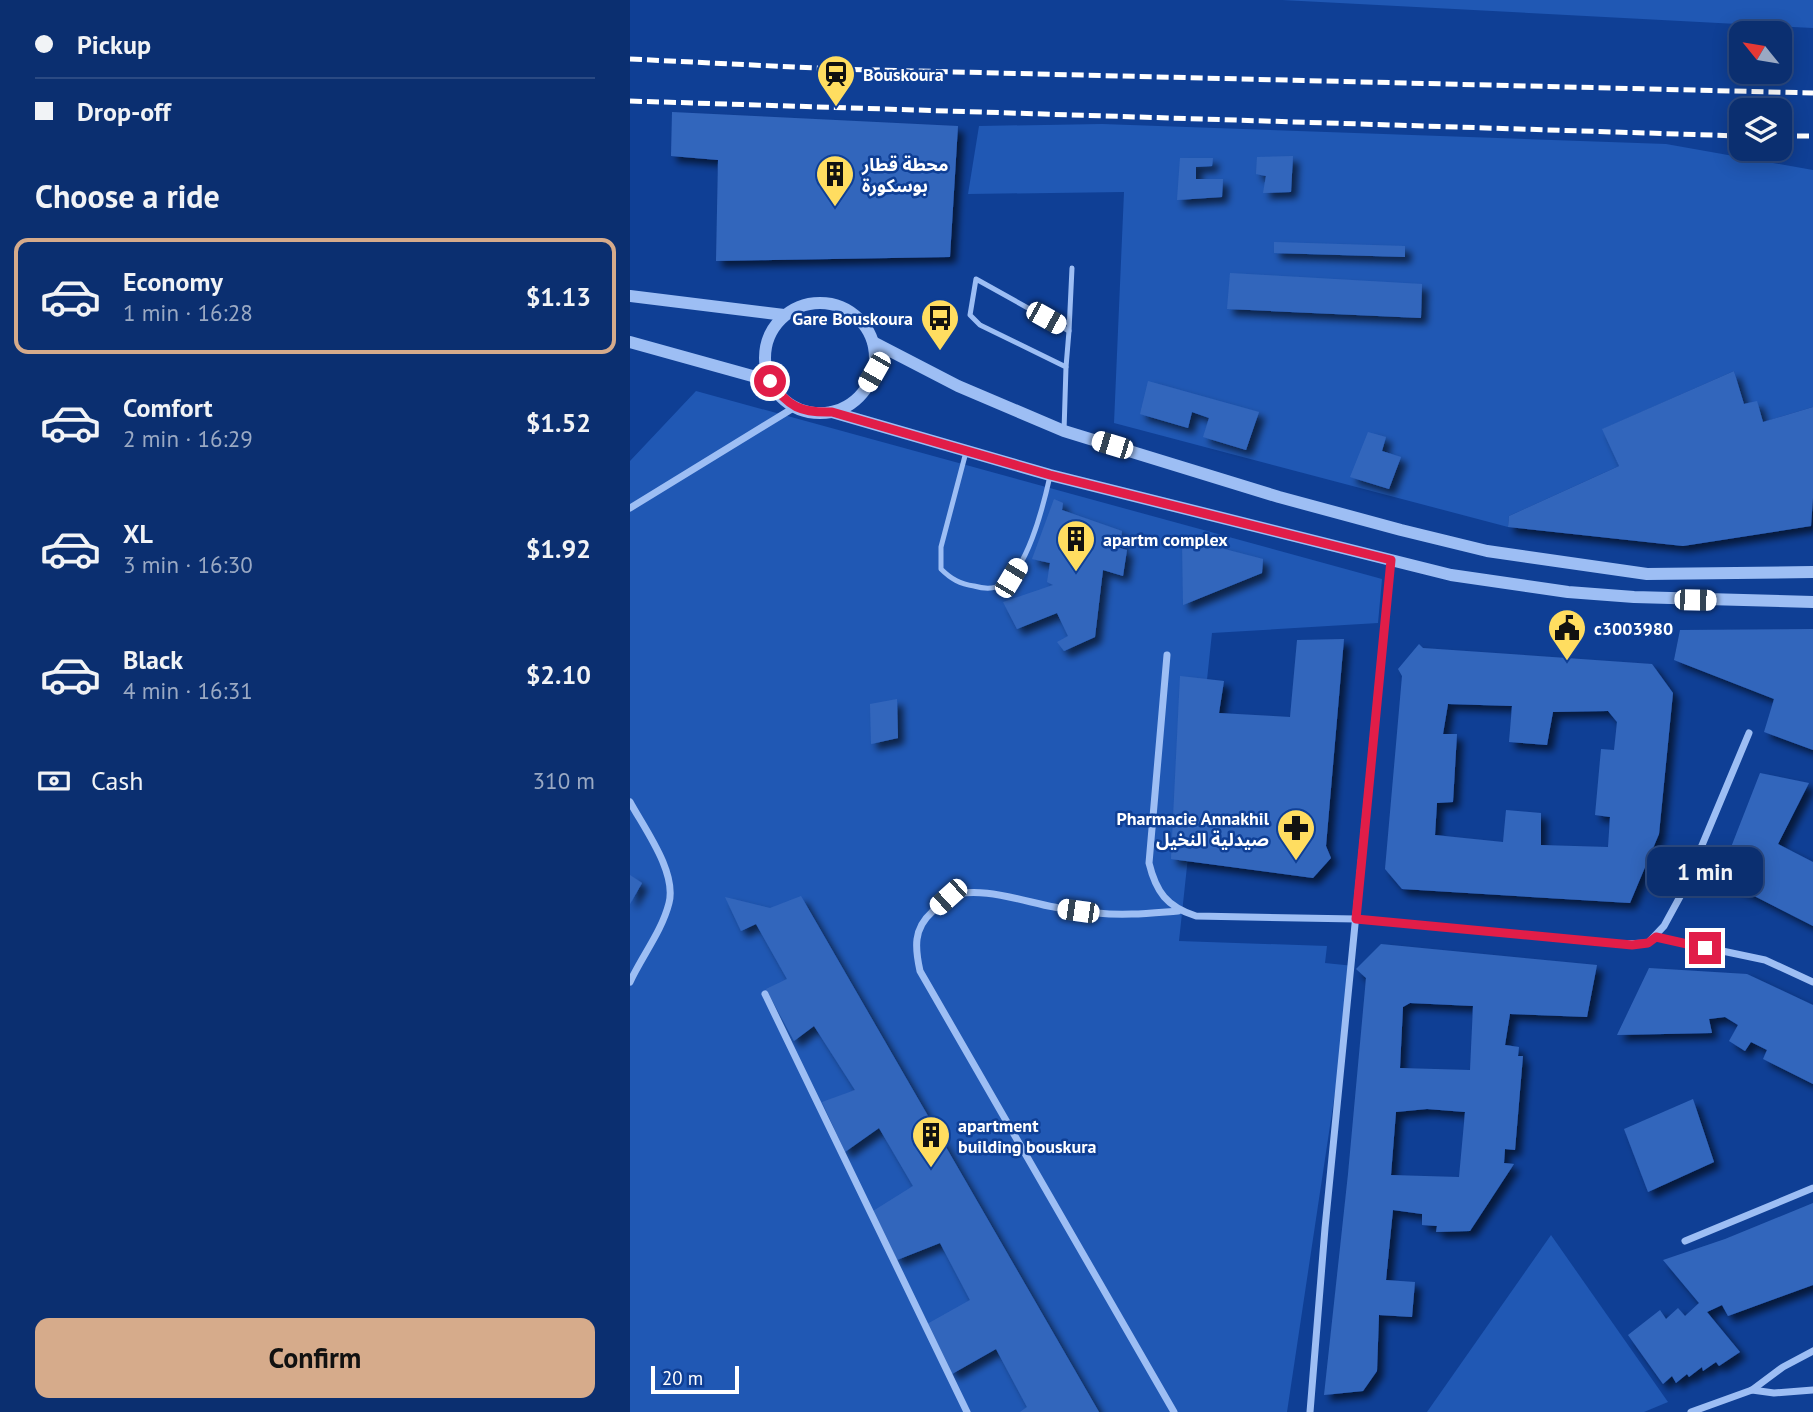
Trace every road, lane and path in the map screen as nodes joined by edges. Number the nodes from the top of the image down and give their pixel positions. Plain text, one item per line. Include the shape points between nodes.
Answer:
1 (1073, 268) dead end
2 (630, 296) edge
3 (784, 315) junction
4 (1069, 331) junction
5 (873, 341) junction
6 (630, 342) edge
7 (1066, 367) junction
8 (770, 381) junction
9 (795, 407) junction
10 (832, 412) junction
11 (1064, 431) junction
12 (966, 452) junction
13 (1050, 475) junction
14 (630, 508) edge
15 (1391, 560) junction
16 (1813, 572) edge
17 (1813, 602) edge
18 (1167, 655) dead end
19 (1749, 733) dead end
20 (630, 802) edge
21 (1178, 911) junction
22 (1356, 919) junction
23 (1656, 937) junction
24 (630, 982) edge
25 (1813, 982) edge
26 (765, 994) dead end
27 (1813, 1188) edge
28 (1685, 1241) dead end
29 (1813, 1351) edge
30 (1752, 1390) junction
31 (1813, 1390) edge
32 (967, 1412) edge
33 (1174, 1412) edge
34 (1310, 1412) edge
35 (1691, 1412) edge

1 - 4 lane
2 - 3 street
3 - 5 street via 810,303 838,304 855,314
3 - 8 street via 772,330 765,353
4 - 7 lane
4 - 7 lane via 976,279 970,315 980,325
5 - 10 street via 874,372 860,396
5 - 11 street via 958,386
6 - 8 street
7 - 11 lane
8 - 9 street
9 - 10 street via 813,413
9 - 14 street
10 - 12 street
11 - 16 street via 1279,497 1487,551 1647,574
12 - 13 street
12 - 13 lane via 941,547 941,569 964,584 997,587 1011,578 1030,542
13 - 15 street
15 - 17 street via 1451,575 1569,592
15 - 22 street
18 - 21 street via 1149,863 1153,881
19 - 23 street via 1682,893
20 - 24 street via 659,853 670,901
21 - 22 street via 1196,916
21 - 33 street via 1101,914 972,893 948,897 929,914 918,930 915,947 920,971
22 - 23 street via 1632,945
22 - 34 street
23 - 25 street via 1765,960
26 - 32 street
27 - 28 street
29 - 30 street
30 - 31 street
30 - 35 street

